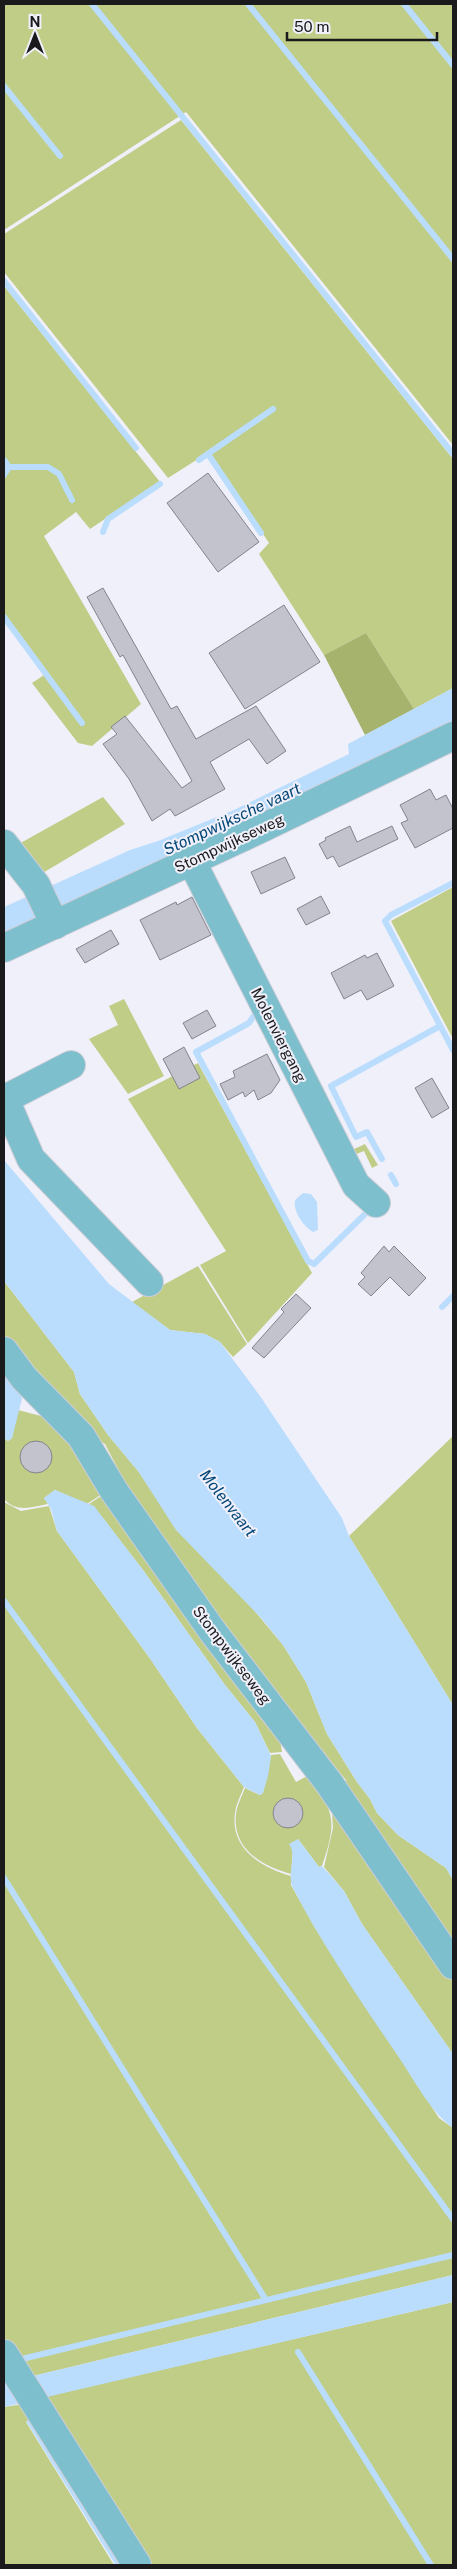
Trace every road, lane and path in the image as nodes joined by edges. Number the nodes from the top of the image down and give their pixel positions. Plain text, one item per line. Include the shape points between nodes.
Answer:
1 (453, 736) edge
2 (4, 844) edge
3 (191, 860) junction
4 (54, 922) junction
5 (4, 948) edge
6 (71, 1065) dead end
7 (4, 1098) edge
8 (376, 1204) dead end
9 (149, 1282) dead end
10 (4, 1351) edge
11 (453, 1965) edge
12 (4, 2354) edge
13 (137, 2565) edge

1 - 3 street, Stompwijkseweg
2 - 4 street via 36,885
3 - 4 street, Stompwijkseweg
3 - 8 street, Molenviergang via 356,1185
4 - 5 street, Stompwijkseweg
6 - 7 street
7 - 9 street via 31,1159
10 - 11 street, Stompwijkseweg via 24,1378 81,1436 114,1492 213,1632 329,1783
12 - 13 street

